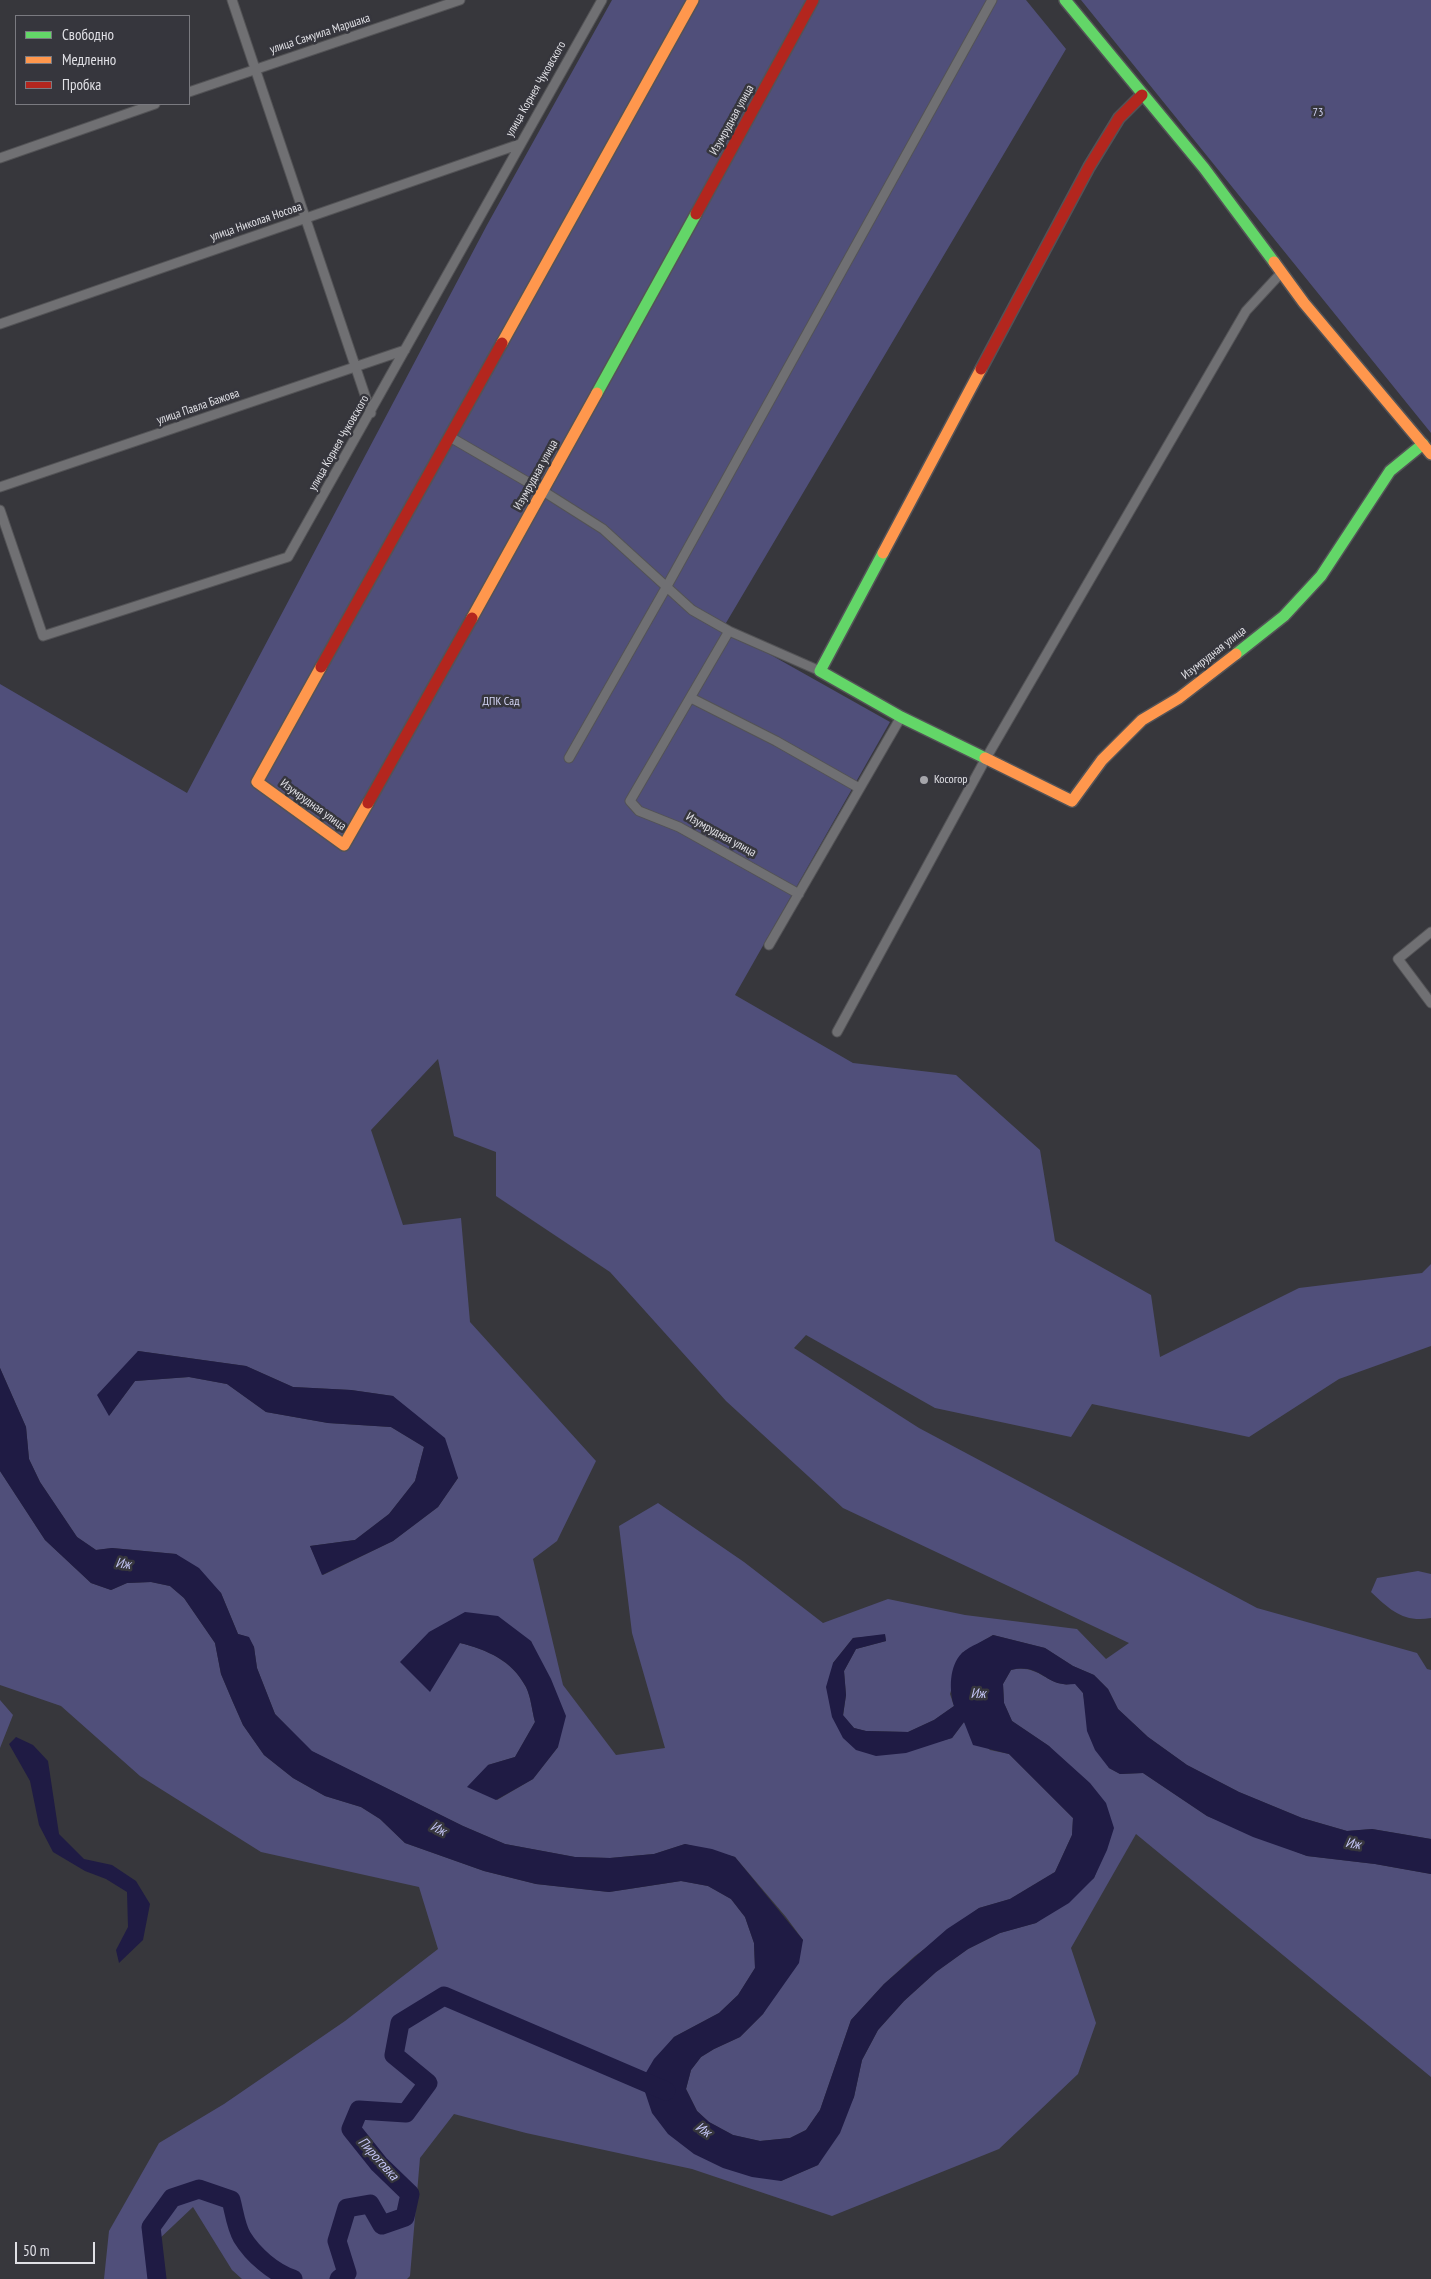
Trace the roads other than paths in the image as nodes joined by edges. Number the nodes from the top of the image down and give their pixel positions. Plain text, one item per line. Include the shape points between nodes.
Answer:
1 (232, 0) edge
2 (460, 0) edge
3 (602, 0) edge
4 (693, 0) edge
5 (813, 0) edge
6 (992, 0) edge
7 (1065, 0) edge
8 (255, 68) junction
9 (190, 92) edge
10 (1142, 95) junction
11 (152, 105) edge
12 (520, 144) junction
13 (0, 158) edge
14 (306, 218) junction
15 (1282, 272) junction
16 (0, 324) edge
17 (405, 350) junction
18 (355, 367) junction
19 (371, 413) junction
20 (450, 437) junction
21 (1423, 444) junction
22 (1431, 454) edge
23 (0, 487) edge
24 (543, 491) junction
25 (0, 510) edge
26 (667, 586) junction
27 (729, 631) junction
28 (820, 671) junction
29 (691, 698) junction
30 (901, 717) junction
31 (568, 758) dead end
32 (985, 760) junction
33 (859, 788) junction
34 (798, 894) junction
35 (1431, 932) edge
36 (769, 945) dead end
37 (1431, 1003) edge
38 (837, 1032) dead end

1 - 8 street
2 - 8 street, улица Самуила Маршака
3 - 12 street, улица Корнея Чуковского
4 - 20 street, Изумрудная улица
5 - 24 street, Изумрудная улица
6 - 26 street
7 - 10 street
8 - 9 street, улица Самуила Маршака
8 - 14 street
10 - 15 street via 1204,168
10 - 28 street via 1135,99 1116,124 1089,166
11 - 13 street
12 - 14 street, улица Николая Носова
12 - 17 street, улица Корнея Чуковского
14 - 16 street, улица Николая Носова
14 - 18 street
15 - 21 street via 1304,303
15 - 32 street via 1246,311
17 - 18 street, улица Павла Бажова
17 - 19 street, улица Корнея Чуковского
18 - 19 street
18 - 23 street, улица Павла Бажова
19 - 25 street, улица Корнея Чуковского via 288,557 43,636
20 - 24 street
20 - 24 street, Изумрудная улица via 257,782 344,845
21 - 22 street
21 - 32 street, Изумрудная улица via 1390,471 1321,576 1284,616 1180,698 1142,720 1102,760 1072,801
24 - 26 street via 603,529
26 - 27 street via 692,610
26 - 31 street
27 - 28 street
27 - 29 street, Изумрудная улица
28 - 30 street, Изумрудная улица
29 - 33 street
29 - 34 street, Изумрудная улица via 630,801 639,811 679,827
30 - 32 street, Изумрудная улица
30 - 33 street
32 - 38 street
33 - 34 street
34 - 36 street
35 - 37 street via 1398,959

